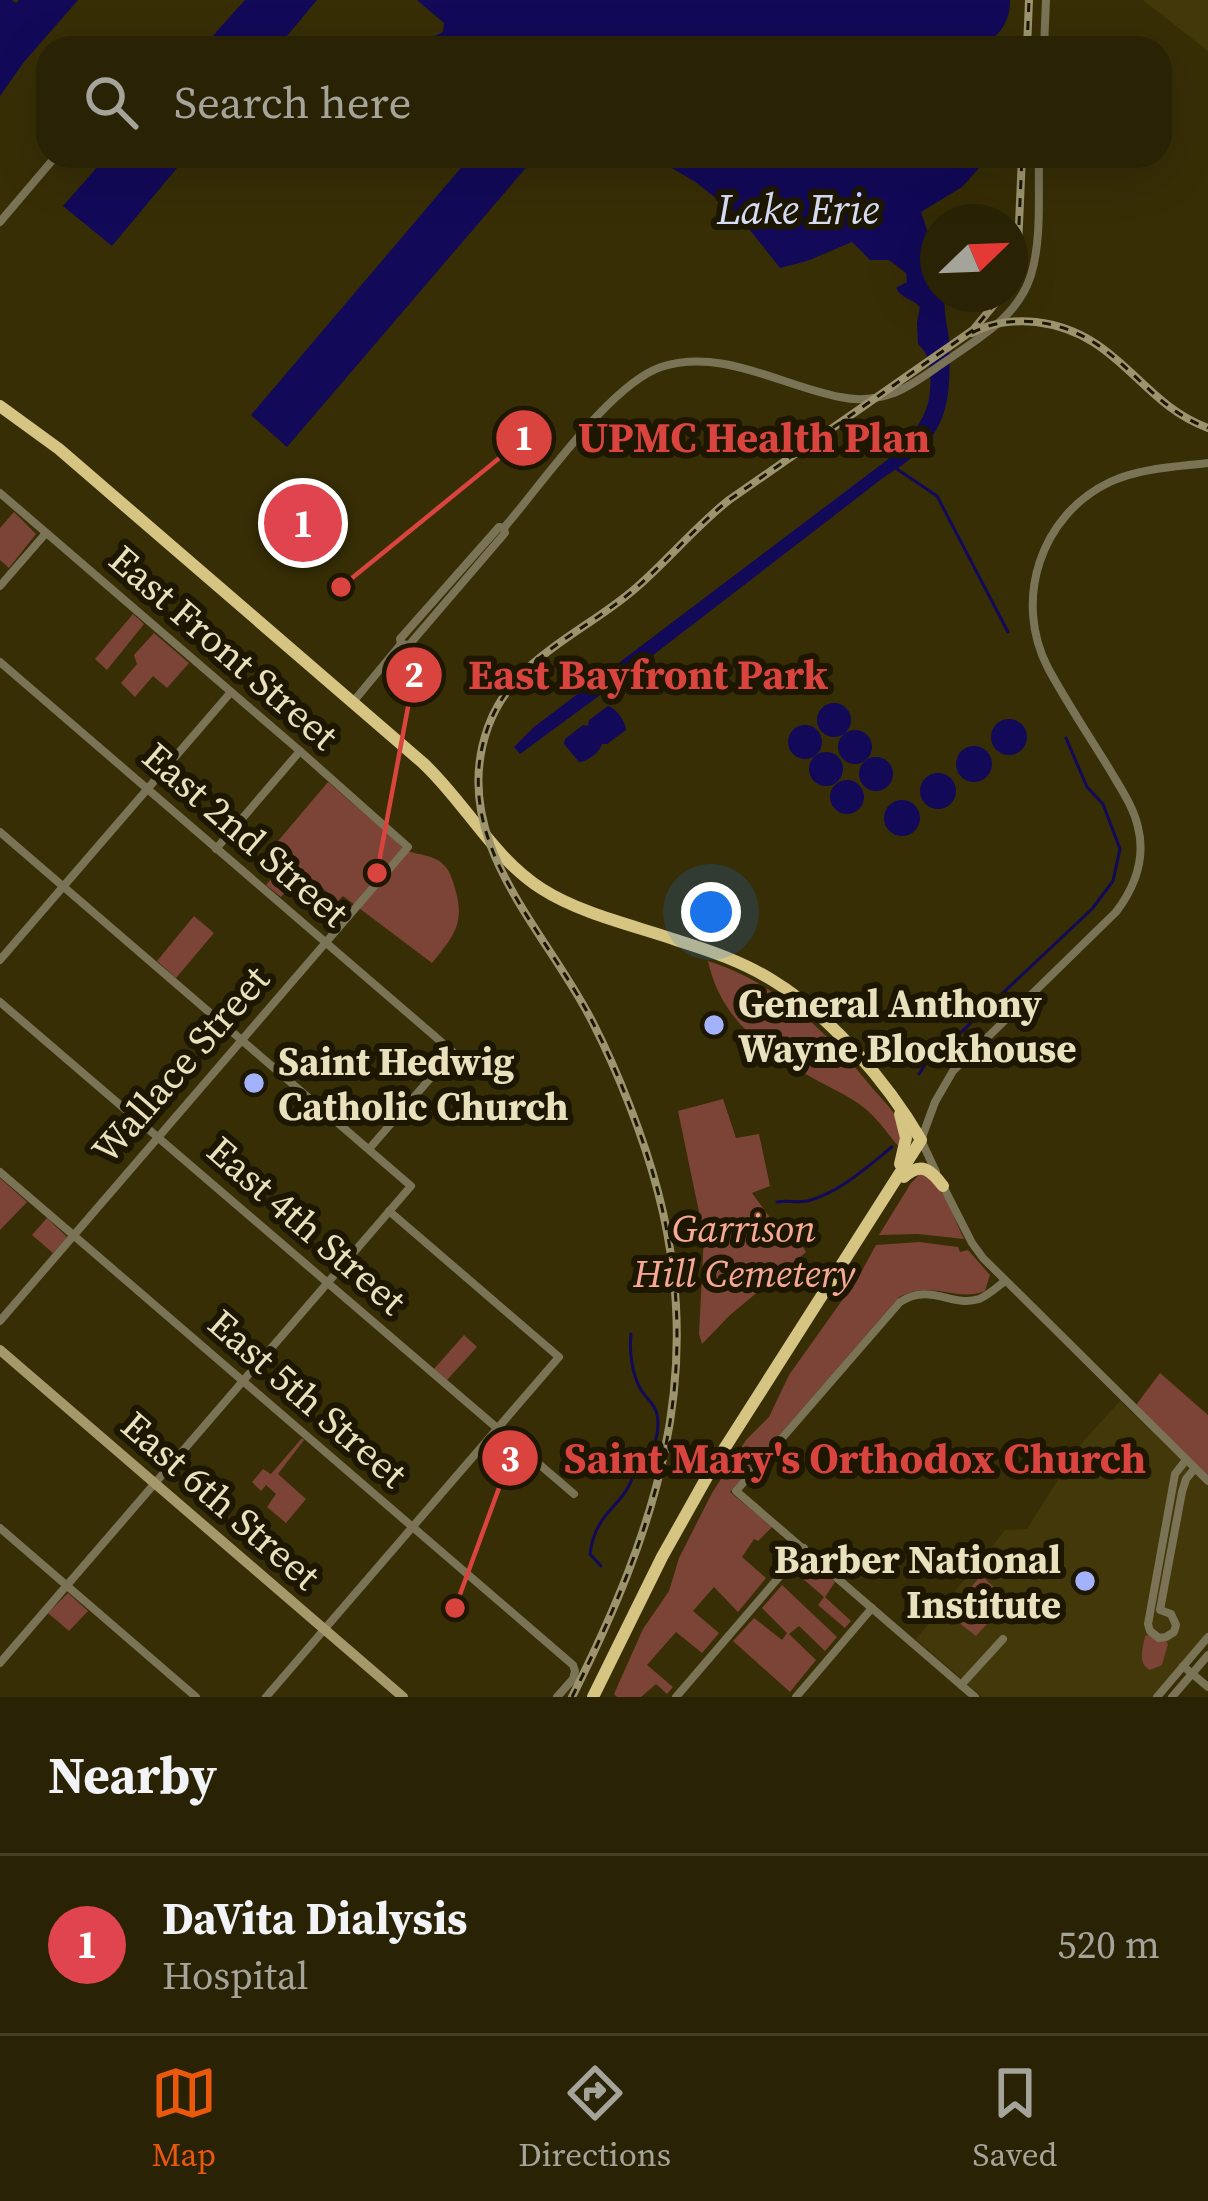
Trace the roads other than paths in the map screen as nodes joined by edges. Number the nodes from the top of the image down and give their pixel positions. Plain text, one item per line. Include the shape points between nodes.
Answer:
1 (1046, 0) edge
2 (1044, 36) edge
3 (46, 168) edge
4 (1038, 168) edge
5 (0, 222) edge
6 (0, 406) edge
7 (1208, 463) edge
8 (0, 493) edge
9 (46, 532) junction
10 (0, 586) edge
11 (0, 662) edge
12 (231, 692) junction
13 (353, 702) junction
14 (300, 751) junction
15 (148, 789) junction
16 (0, 832) edge
17 (408, 847) joint
18 (216, 849) junction
19 (63, 886) junction
20 (325, 942) junction
21 (0, 961) edge
22 (0, 1002) edge
23 (242, 1040) junction
24 (895, 1102) junction
25 (158, 1137) junction
26 (921, 1140) junction
27 (369, 1149) junction
28 (0, 1172) edge
29 (943, 1186) junction
30 (887, 1196) junction
31 (389, 1211) junction
32 (73, 1235) junction
33 (1005, 1281) junction
34 (328, 1283) junction
35 (0, 1321) edge
36 (0, 1350) edge
37 (243, 1381) junction
38 (496, 1429) junction
39 (1186, 1460) junction
40 (1195, 1468) junction
41 (1208, 1481) edge
42 (155, 1483) junction
43 (574, 1495) dead end
44 (412, 1527) junction
45 (0, 1528) edge
46 (804, 1548) junction
47 (66, 1586) junction
48 (872, 1608) junction
49 (1160, 1610) junction
50 (1150, 1618) junction
51 (325, 1628) junction
52 (1208, 1637) edge
53 (1003, 1639) dead end
54 (1208, 1655) edge
55 (0, 1664) edge
56 (1183, 1666) junction
57 (1192, 1673) junction
58 (961, 1684) junction
59 (1208, 1687) edge
60 (196, 1697) edge
61 (266, 1697) edge
62 (403, 1697) edge
63 (557, 1697) edge
64 (593, 1697) edge
65 (676, 1697) edge
66 (796, 1697) edge
67 (975, 1697) edge
68 (1157, 1697) edge
69 (1172, 1697) edge

1 - 2 street
3 - 5 street
4 - 13 street via 1034,260 1025,290 1000,323 875,398 693,362 633,382 431,603
6 - 13 highway
7 - 26 street via 1107,483 1069,511 1045,546 1033,598 1038,644 1128,801 1140,865 1109,920 952,1071
8 - 9 street, East Front Street
9 - 10 street
9 - 12 street, East Front Street
11 - 15 street, East 2nd Street
12 - 14 street, East Front Street
12 - 15 street
13 - 24 highway via 438,777 531,881 776,982 831,1027
14 - 17 street, East Front Street
14 - 18 street
15 - 18 street, East 2nd Street
15 - 19 street
16 - 19 street
17 - 20 street, Wallace Street
18 - 20 street, East 2nd Street
19 - 21 street
19 - 23 street
20 - 23 street, Wallace Street
20 - 27 street, East 2nd Street via 453,1052
22 - 25 street, East 4th Street
23 - 25 street, Wallace Street
23 - 27 street
24 - 26 highway
24 - 30 highway via 906,1138
25 - 32 street, Wallace Street
25 - 34 street, East 4th Street
26 - 29 street
26 - 30 highway
27 - 31 street via 411,1186
28 - 32 street, East 5th Street
29 - 30 highway via 931,1170 916,1168
29 - 33 street via 975,1249
30 - 64 highway via 712,1468
31 - 34 street
31 - 38 street via 559,1357
32 - 35 street, Wallace Street
32 - 37 street, East 5th Street
33 - 39 street
33 - 46 street via 974,1300 922,1293 900,1302 736,1491
34 - 37 street
34 - 38 street, East 4th Street
36 - 42 main road, East 6th Street
37 - 42 street
37 - 44 street, East 5th Street
38 - 43 street, East 4th Street
38 - 44 street
39 - 40 street
39 - 50 street via 1175,1474
40 - 41 street
40 - 49 street via 1182,1492
42 - 47 street
42 - 51 main road, East 6th Street
44 - 51 street
44 - 63 street, East 5th Street via 573,1665 573,1679
45 - 47 street
46 - 48 street
46 - 65 street
47 - 55 street
47 - 60 street
48 - 58 street
48 - 66 street
49 - 50 street
49 - 50 street via 1174,1619 1174,1634 1155,1637
51 - 61 street
51 - 62 main road, East 6th Street
52 - 56 street
53 - 58 street
54 - 57 street
56 - 57 street
56 - 68 street
57 - 59 street
57 - 69 street
58 - 67 street

